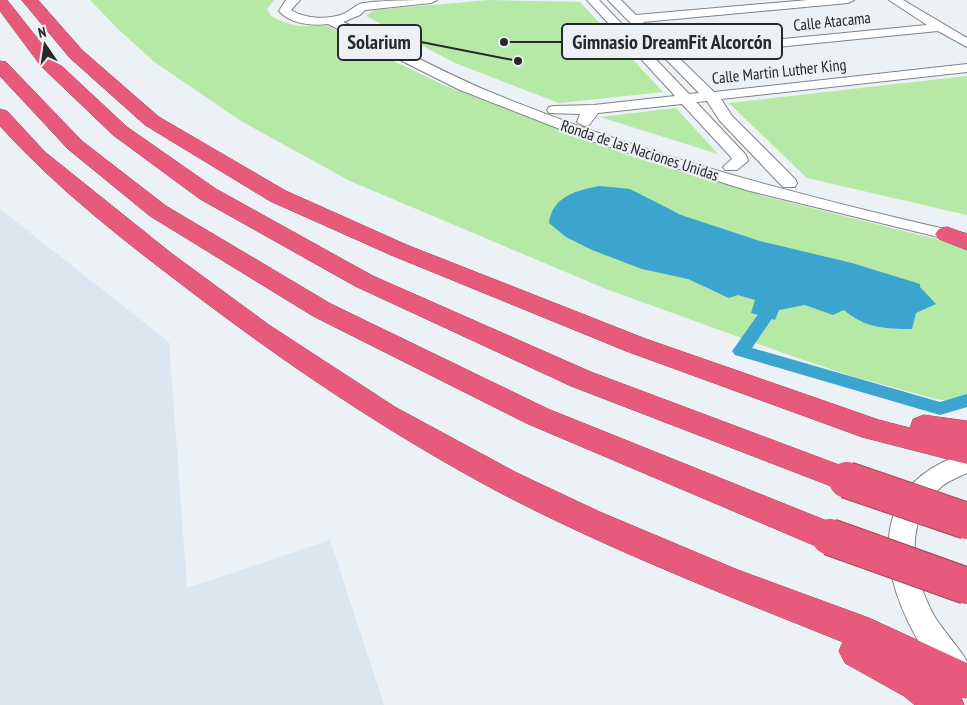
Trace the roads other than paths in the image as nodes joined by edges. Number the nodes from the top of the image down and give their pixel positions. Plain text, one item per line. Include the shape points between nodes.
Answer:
1 (30, 0) edge
2 (294, 0) edge
3 (431, 0) edge
4 (593, 0) edge
5 (614, 0) edge
6 (848, 0) edge
7 (895, 0) edge
8 (0, 1) edge
9 (359, 7) edge
10 (633, 19) junction
11 (328, 20) junction
12 (940, 27) junction
13 (967, 43) edge
14 (668, 54) junction
15 (0, 66) edge
16 (967, 68) edge
17 (710, 96) junction
18 (687, 99) junction
19 (594, 109) junction
20 (554, 110) junction
21 (0, 116) edge
22 (584, 122) junction
23 (730, 167) junction
24 (789, 183) junction
25 (962, 236) edge
26 (670, 358) junction
27 (967, 432) edge
28 (967, 453) edge
29 (967, 462) edge
30 (967, 521) edge
31 (967, 586) edge
32 (959, 690) edge

1 - 26 highway via 76,54 152,121 232,171 278,196 399,250
2 - 11 street via 285,8 288,14 307,20
3 - 9 street
4 - 18 street
5 - 10 street
6 - 10 street
7 - 12 street
8 - 30 highway, bridge via 48,62 120,131 208,194 364,281 581,379 846,480
9 - 11 street
9 - 20 street, Ronda de las Naciones Unidas via 355,19 359,23 405,48
10 - 14 street
11 - 25 street, Ronda de las Naciones Unidas via 437,74 608,142 757,187
12 - 13 street
12 - 14 street, Calle Atacama
14 - 17 street
15 - 31 highway, bridge via 75,145 158,211 322,310 537,416 830,537
16 - 17 street, Calle Martin Luther King
17 - 18 street, Calle Martin Luther King
17 - 24 street via 726,118
18 - 19 street, Calle Martin Luther King
18 - 23 street via 740,157 740,161
19 - 20 street, Calle Martin Luther King
19 - 22 street
20 - 22 street, Ronda de las Naciones Unidas
21 - 32 highway via 38,156 149,248 260,331 385,414 405,435 431,453 566,526 874,658 918,683
22 - 23 street, Ronda de las Naciones Unidas
23 - 24 street, Ronda de las Naciones Unidas
24 - 25 street, Ronda de las Naciones Unidas
26 - 27 highway via 883,419
26 - 28 highway via 873,429
29 - 32 street via 948,469 922,489 905,516 900,550 906,587 916,611

